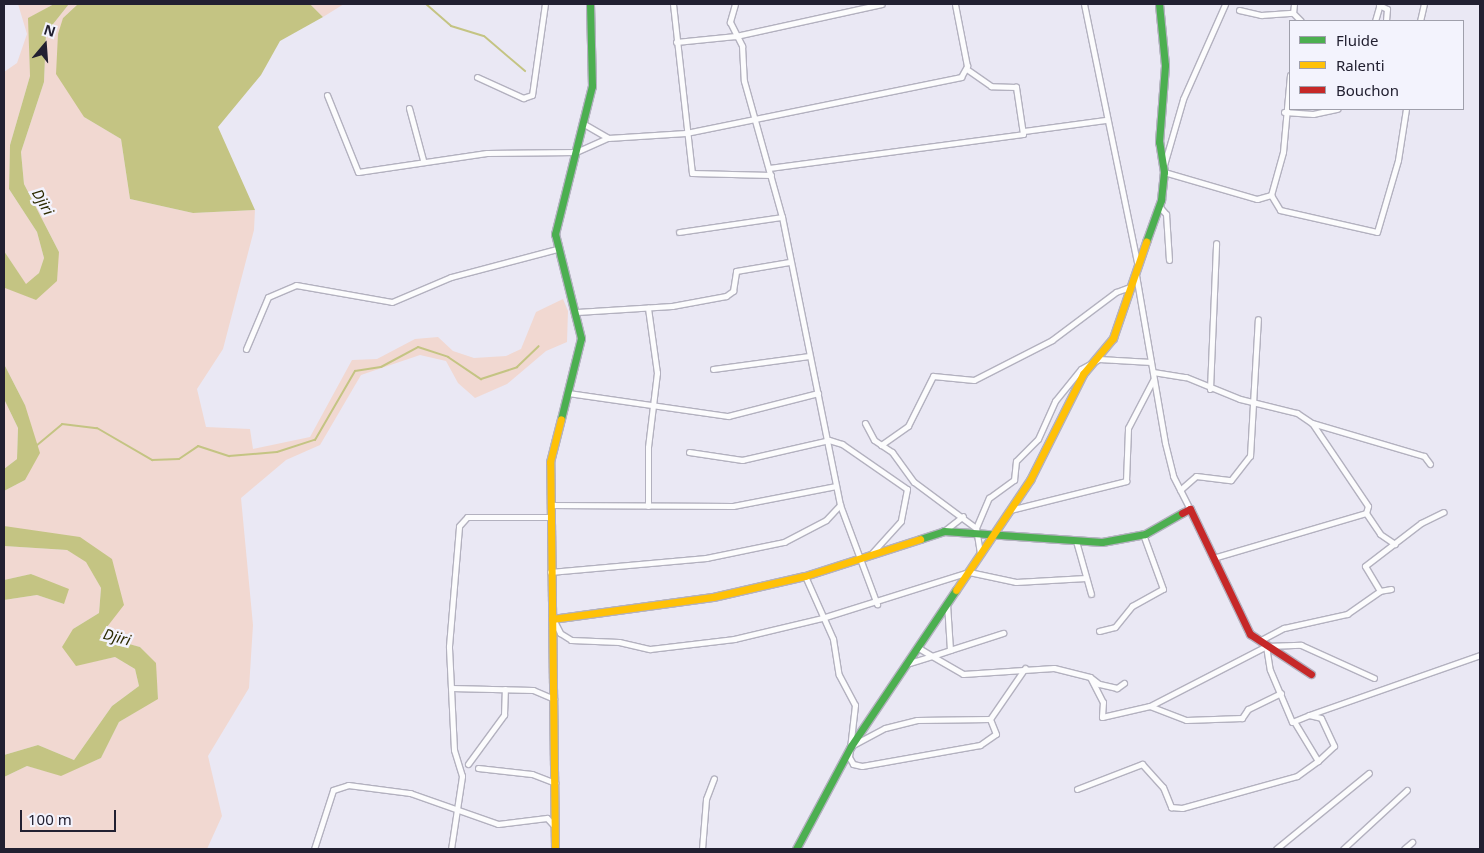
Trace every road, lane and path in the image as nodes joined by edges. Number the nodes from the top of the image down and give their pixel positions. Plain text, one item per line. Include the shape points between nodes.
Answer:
1 (545, 4) edge
2 (590, 4) edge
3 (672, 4) edge
4 (735, 4) edge
5 (882, 4) edge
6 (955, 4) edge
7 (1084, 4) edge
8 (1159, 4) edge
9 (1224, 4) edge
10 (1294, 4) edge
11 (1424, 4) edge
12 (1380, 5) edge
13 (1239, 10) dead end
14 (1293, 13) junction
15 (1300, 20) edge
16 (1375, 20) edge
17 (1386, 20) edge
18 (1420, 20) edge
19 (736, 36) junction
20 (676, 42) junction
21 (968, 70) junction
22 (477, 77) dead end
23 (1289, 81) edge
24 (327, 95) dead end
25 (409, 108) dead end
26 (1332, 110) edge
27 (1406, 110) edge
28 (1284, 112) junction
29 (757, 120) junction
30 (1106, 120) junction
31 (584, 124) junction
32 (1024, 131) junction
33 (686, 133) junction
34 (608, 138) junction
35 (576, 152) junction
36 (423, 160) junction
37 (769, 168) junction
38 (1164, 168) junction
39 (770, 175) junction
40 (1271, 195) junction
41 (1160, 206) junction
42 (782, 217) junction
43 (679, 232) dead end
44 (1216, 243) dead end
45 (557, 249) junction
46 (1169, 260) dead end
47 (789, 262) junction
48 (1137, 262) junction
49 (1135, 272) junction
50 (1130, 287) junction
51 (648, 308) junction
52 (577, 312) junction
53 (1258, 319) dead end
54 (246, 349) dead end
55 (809, 356) junction
56 (1099, 358) junction
57 (1151, 362) junction
58 (713, 369) dead end
59 (1153, 372) junction
60 (1153, 379) junction
61 (1210, 389) junction
62 (568, 393) junction
63 (818, 393) junction
64 (1254, 402) junction
65 (654, 408) junction
66 (865, 423) dead end
67 (1312, 423) junction
68 (829, 440) junction
69 (881, 445) junction
70 (689, 452) dead end
71 (1430, 464) dead end
72 (836, 486) junction
73 (1180, 490) junction
74 (1184, 498) junction
75 (550, 505) junction
76 (840, 505) junction
77 (648, 506) junction
78 (1190, 509) junction
79 (1010, 510) junction
80 (1444, 512) dead end
81 (1366, 513) junction
82 (1181, 514) junction
83 (963, 516) junction
84 (550, 517) junction
85 (977, 530) junction
86 (944, 531) junction
87 (1144, 534) junction
88 (991, 535) junction
89 (1076, 541) junction
90 (1394, 544) junction
91 (870, 555) junction
92 (980, 556) junction
93 (858, 558) junction
94 (1213, 558) junction
95 (549, 572) junction
96 (969, 572) junction
97 (805, 576) junction
98 (1086, 578) junction
99 (1391, 589) dead end
100 (1380, 591) junction
101 (1091, 594) dead end
102 (877, 604) junction
103 (947, 604) junction
104 (822, 618) junction
105 (552, 619) junction
106 (1099, 631) dead end
107 (1003, 634) dead end
108 (1256, 639) junction
109 (1266, 646) junction
110 (917, 648) junction
111 (950, 650) junction
112 (1480, 654) edge
113 (932, 656) junction
114 (904, 665) junction
115 (1025, 668) junction
116 (1311, 674) dead end
117 (1090, 677) junction
118 (1374, 678) dead end
119 (1124, 683) dead end
120 (451, 688) junction
121 (505, 689) junction
122 (1281, 694) junction
123 (554, 699) junction
124 (1150, 706) junction
125 (1309, 715) junction
126 (990, 719) junction
127 (1295, 723) junction
128 (851, 746) junction
129 (1318, 761) junction
130 (468, 764) dead end
131 (478, 768) dead end
132 (1370, 773) dead end
133 (714, 778) dead end
134 (556, 783) junction
135 (1077, 789) dead end
136 (1407, 790) dead end
137 (456, 810) junction
138 (555, 827) junction
139 (1412, 842) dead end
140 (314, 849) edge
141 (451, 849) edge
142 (555, 849) edge
143 (702, 849) edge
144 (796, 849) edge
145 (1276, 849) edge
146 (1343, 849) edge
147 (1404, 849) edge

1 - 22 street via 532,95 523,98
2 - 31 street via 594,63
3 - 20 street
4 - 19 street via 730,18
5 - 19 street
6 - 21 street
7 - 30 street
8 - 38 street via 1165,65 1159,142
9 - 38 street via 1183,99
10 - 14 street
11 - 18 street
12 - 16 street
12 - 17 street via 1387,9
13 - 14 street via 1269,16
14 - 15 street
19 - 20 street
19 - 29 street via 743,51 744,81
20 - 33 street
21 - 29 street via 961,78
21 - 32 street via 991,86 1016,87
23 - 28 street
24 - 36 street via 358,172
25 - 36 street
26 - 28 street via 1313,114
27 - 40 street via 1406,126 1377,232 1280,210
28 - 40 street via 1283,152
29 - 33 street
29 - 37 street
30 - 32 street
30 - 48 street
31 - 34 street
31 - 35 street
32 - 37 street via 1020,136 900,154
33 - 34 street
33 - 39 street via 692,173
34 - 35 street
35 - 36 street via 511,151
35 - 45 street via 559,206
37 - 39 street
38 - 40 street via 1257,199
38 - 41 street
39 - 42 street
41 - 46 street via 1166,214
41 - 48 street
42 - 43 street
42 - 47 street
44 - 61 street
45 - 52 street
45 - 54 street via 513,264 451,277 392,302 296,285 268,297
47 - 51 street via 736,271 733,291 726,296
47 - 55 street
48 - 49 street
49 - 50 street
49 - 57 street
50 - 56 street via 1113,338
50 - 69 street via 1116,292 1052,340 974,380 934,376 908,426
51 - 52 street
51 - 65 street via 657,373
52 - 62 street via 580,354
53 - 64 street
55 - 58 street
55 - 63 street
56 - 57 street
56 - 79 street via 1084,374 1069,410
56 - 85 street via 1081,369 1056,401 1048,425 1016,461 1014,480 989,498
57 - 59 street
59 - 60 street
59 - 61 street via 1192,379
60 - 73 street via 1172,472
60 - 79 street via 1128,428 1126,481
61 - 64 street
62 - 65 street
62 - 75 street via 553,443
63 - 65 street via 738,416
63 - 68 street
64 - 67 street via 1297,413
64 - 73 street via 1250,456 1244,467 1231,480 1196,476
65 - 77 street via 648,447
66 - 69 street
67 - 71 street via 1424,456
67 - 81 street via 1368,506
68 - 70 street via 752,459
68 - 72 street
68 - 91 street via 906,484 908,501 901,521
69 - 83 street via 892,452 914,482
72 - 76 street
72 - 77 street via 733,506
73 - 74 street
74 - 78 street
74 - 82 street
75 - 77 street
75 - 84 street
76 - 93 street
76 - 95 street via 816,526 763,547 706,558
78 - 82 street
78 - 94 street
79 - 88 street
80 - 90 street
81 - 90 street via 1380,534
81 - 94 street
82 - 87 street
83 - 85 street
83 - 86 street
84 - 95 street
84 - 120 street via 461,520 449,637
85 - 86 street
85 - 88 street
85 - 92 street
86 - 91 street
87 - 89 street via 1102,542
87 - 106 street via 1163,589 1132,606 1115,626
88 - 89 street
88 - 92 street
89 - 98 street
90 - 100 street via 1365,566
91 - 93 street
92 - 96 street
93 - 97 street
93 - 102 street
94 - 108 street via 1243,623
95 - 105 street
96 - 98 street via 1016,582
96 - 102 street
96 - 103 street
97 - 104 street
97 - 105 street via 696,600
98 - 101 street
99 - 100 street
100 - 108 street via 1347,614
102 - 104 street
103 - 110 street
103 - 111 street
104 - 105 street via 734,639 650,649 619,642 571,640 560,633
104 - 128 street via 832,639 839,675 854,705
105 - 123 street
107 - 111 street
108 - 109 street
109 - 116 street
109 - 118 street via 1301,645
109 - 122 street
109 - 124 street
110 - 113 street
110 - 114 street
111 - 113 street
112 - 125 street
113 - 114 street
113 - 115 street via 963,674
114 - 128 street
115 - 117 street via 1066,669
115 - 126 street
117 - 119 street via 1099,684 1117,688
117 - 124 street via 1103,702 1102,717
120 - 121 street
120 - 137 street via 454,750 462,776
121 - 123 street via 536,691
121 - 130 street via 504,715
122 - 124 street via 1248,710 1242,718 1186,720
122 - 127 street
123 - 134 street
125 - 127 street
125 - 129 street via 1325,721 1334,746
126 - 128 street via 917,720 885,728
126 - 128 street via 996,734 980,745 862,766 853,764
127 - 129 street
128 - 144 street
129 - 135 street via 1297,776 1182,808 1171,807 1163,787 1142,764
131 - 134 street via 532,774
132 - 145 street
133 - 143 street via 706,799
134 - 138 street
136 - 146 street
137 - 138 street via 504,825 547,818
137 - 140 street via 392,788 339,787 329,799
137 - 141 street
138 - 142 street
139 - 147 street

